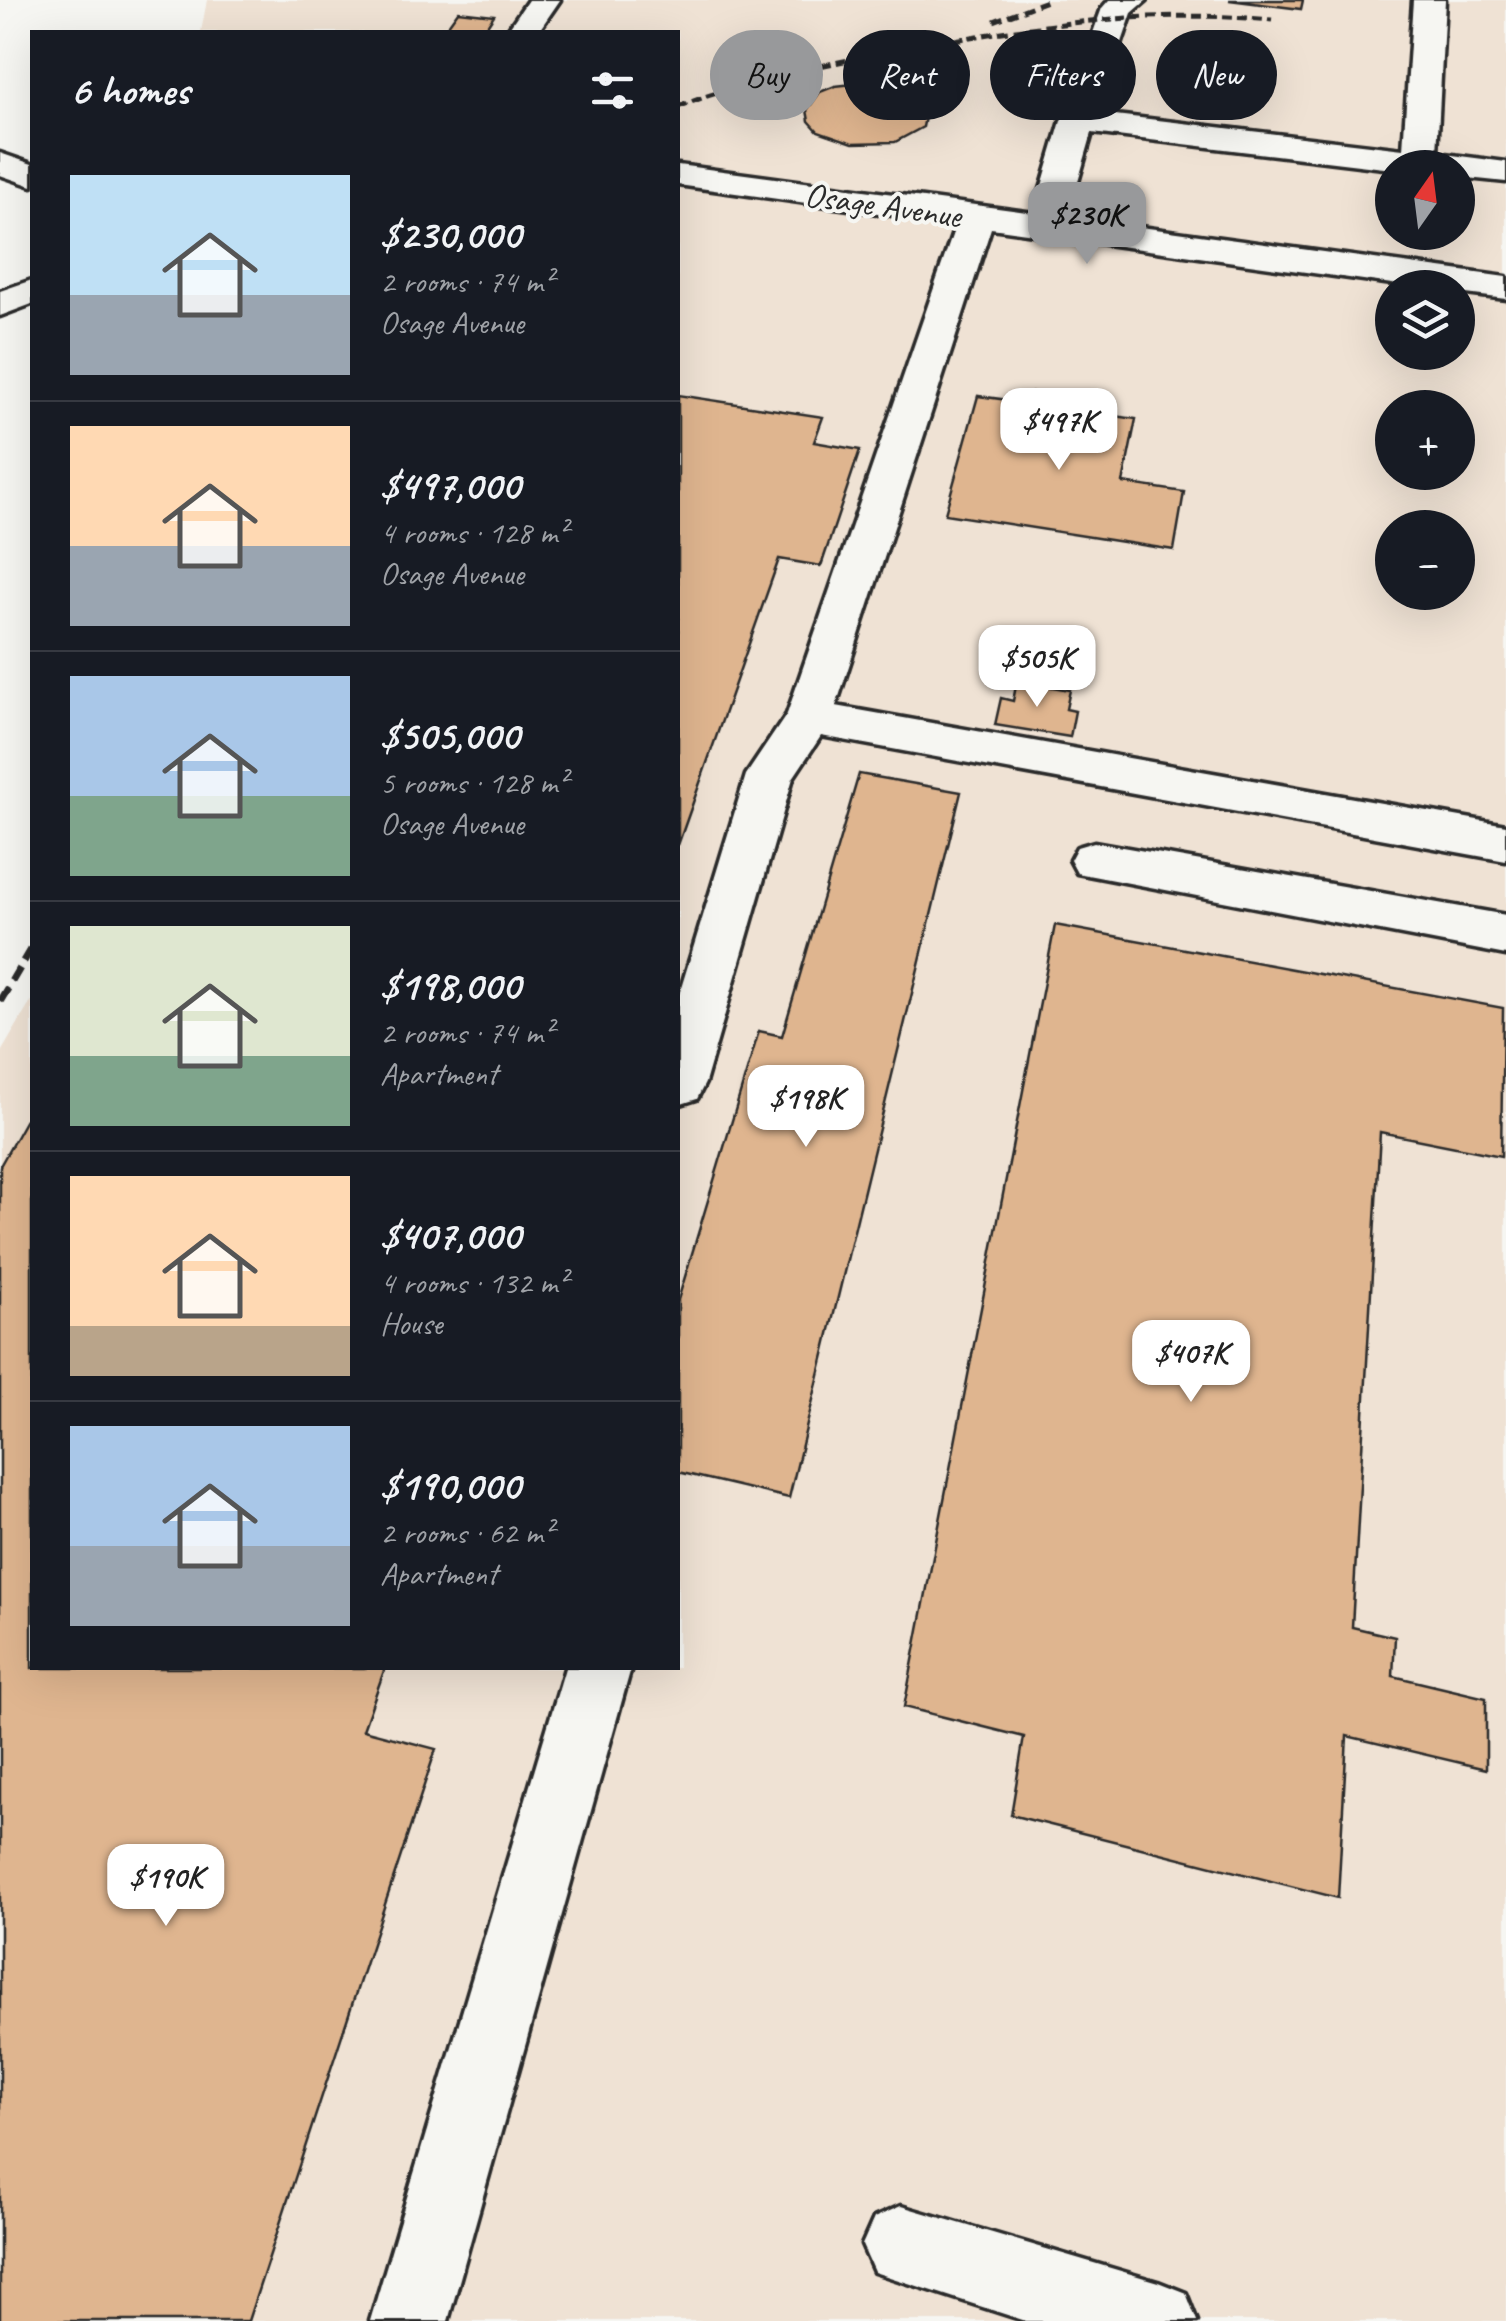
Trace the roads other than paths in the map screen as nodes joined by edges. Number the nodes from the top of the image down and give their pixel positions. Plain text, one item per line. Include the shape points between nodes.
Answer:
1 (544, 0) edge
2 (1131, 0) edge
3 (1428, 0) edge
4 (523, 30) edge
5 (1078, 121) junction
6 (1420, 150) edge
7 (1375, 156) edge
8 (0, 163) edge
9 (1475, 168) edge
10 (1506, 172) edge
11 (30, 175) edge
12 (680, 175) edge
13 (976, 218) junction
14 (1046, 228) junction
15 (1506, 288) edge
16 (30, 292) edge
17 (0, 305) edge
18 (810, 718) junction
19 (1506, 843) edge
20 (1094, 860) dead end
21 (1506, 935) edge
22 (680, 1076) edge
23 (597, 1670) edge
24 (900, 2246) dead end
25 (409, 2321) edge
26 (1158, 2321) edge

1 - 4 street
2 - 5 street via 1118,8
3 - 6 street
5 - 7 street
5 - 14 street
8 - 11 street
9 - 10 street
12 - 13 street, Osage Avenue
13 - 14 street, Osage Avenue
13 - 18 street
14 - 15 street, Osage Avenue
16 - 17 street
18 - 19 street
18 - 22 street via 770,775
20 - 21 street
23 - 25 street
24 - 26 street

